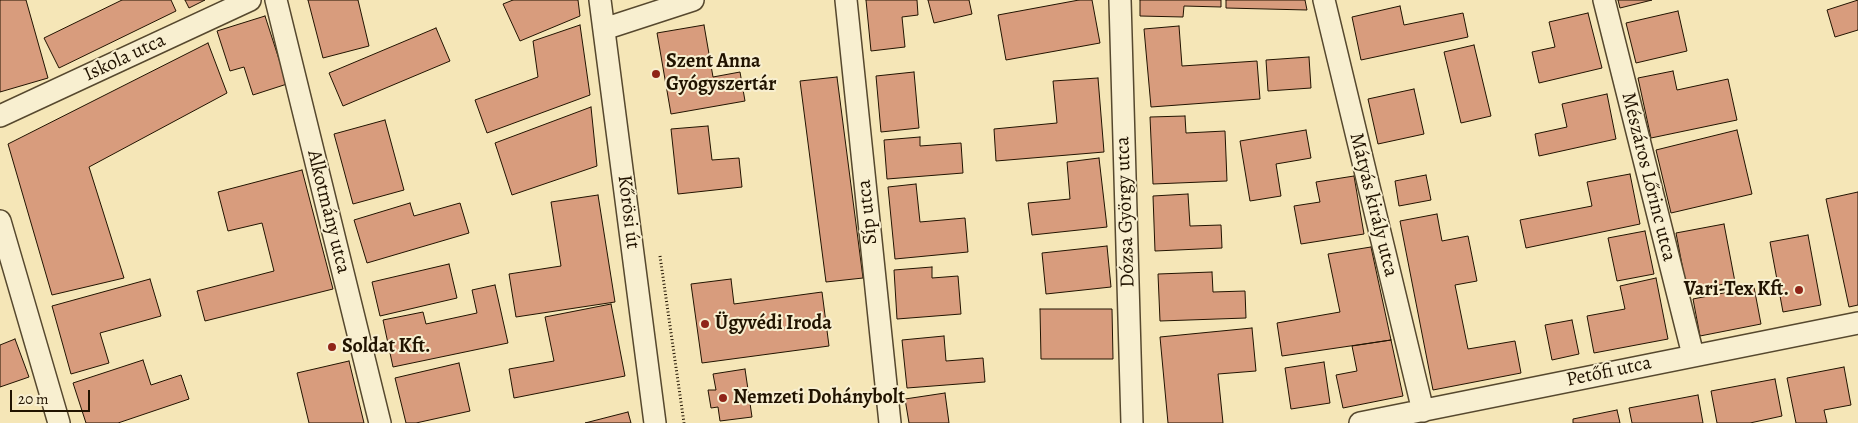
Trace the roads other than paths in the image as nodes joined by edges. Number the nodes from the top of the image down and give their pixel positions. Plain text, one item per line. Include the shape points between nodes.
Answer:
1 (250, 0) edge
2 (276, 0) edge
3 (600, 0) edge
4 (692, 0) edge
5 (846, 0) edge
6 (1120, 0) edge
7 (1324, 0) edge
8 (1604, 0) edge
9 (604, 28) junction
10 (0, 116) edge
11 (0, 221) edge
12 (1858, 323) edge
13 (1693, 354) junction
14 (1423, 411) junction
15 (59, 423) edge
16 (380, 423) edge
17 (655, 423) edge
18 (890, 423) edge
19 (1132, 423) edge
20 (1360, 423) edge

1 - 10 street, Iskola utca
2 - 16 street, Alkotmány utca
3 - 9 street, Kőrösi út
4 - 9 street
5 - 18 street, Síp utca
6 - 19 street, Dózsa György utca
7 - 14 street, Mátyás király utca
8 - 13 street, Mészáros Lőrinc utca
9 - 17 street, Kőrösi út
11 - 15 street
12 - 13 street, Petőfi utca
13 - 14 street, Petőfi utca
14 - 20 street, Petőfi utca

